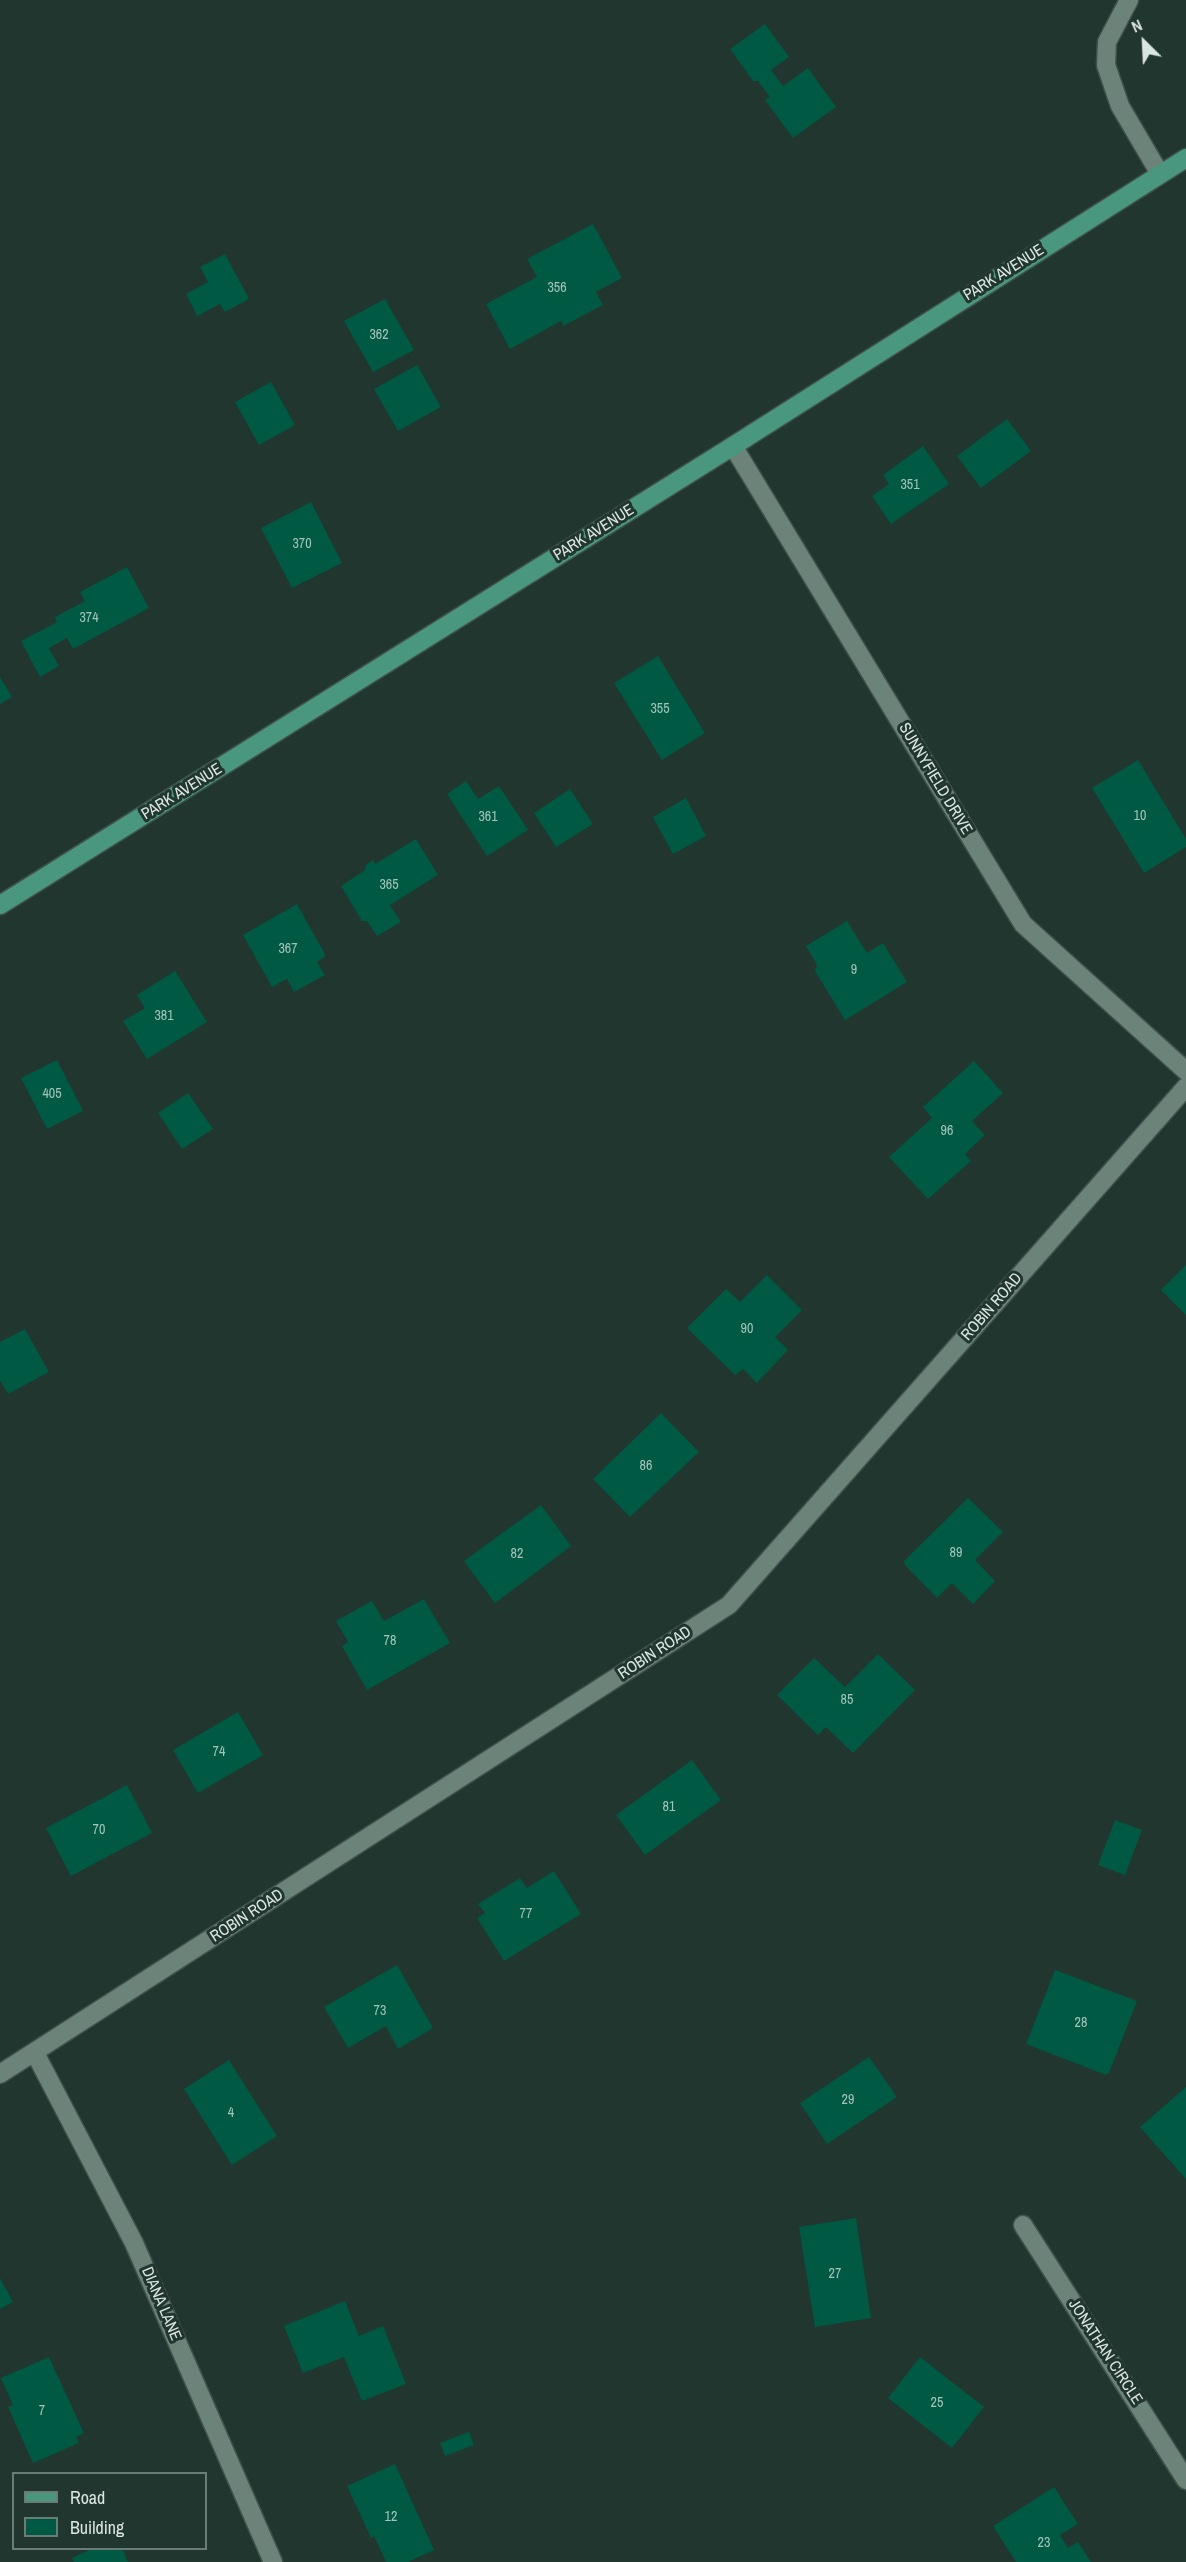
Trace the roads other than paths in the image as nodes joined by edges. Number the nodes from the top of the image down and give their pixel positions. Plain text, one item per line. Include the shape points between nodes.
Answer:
1 (1129, 0) edge
2 (1186, 158) edge
3 (1160, 174) junction
4 (733, 446) junction
5 (0, 905) edge
6 (1186, 1071) edge
7 (1186, 1087) edge
8 (35, 2053) junction
9 (0, 2074) edge
10 (1023, 2225) dead end
11 (1186, 2480) edge
12 (273, 2562) edge

1 - 3 street via 1107,42 1106,65 1120,106
2 - 3 main road, PARK AVENUE
3 - 4 main road, PARK AVENUE
4 - 5 main road, PARK AVENUE
4 - 6 street, SUNNYFIELD DRIVE via 1023,924
7 - 8 street, ROBIN ROAD via 729,1605
8 - 9 street, ROBIN ROAD
8 - 12 street, DIANA LANE via 134,2243
10 - 11 street, JONATHAN CIRCLE

